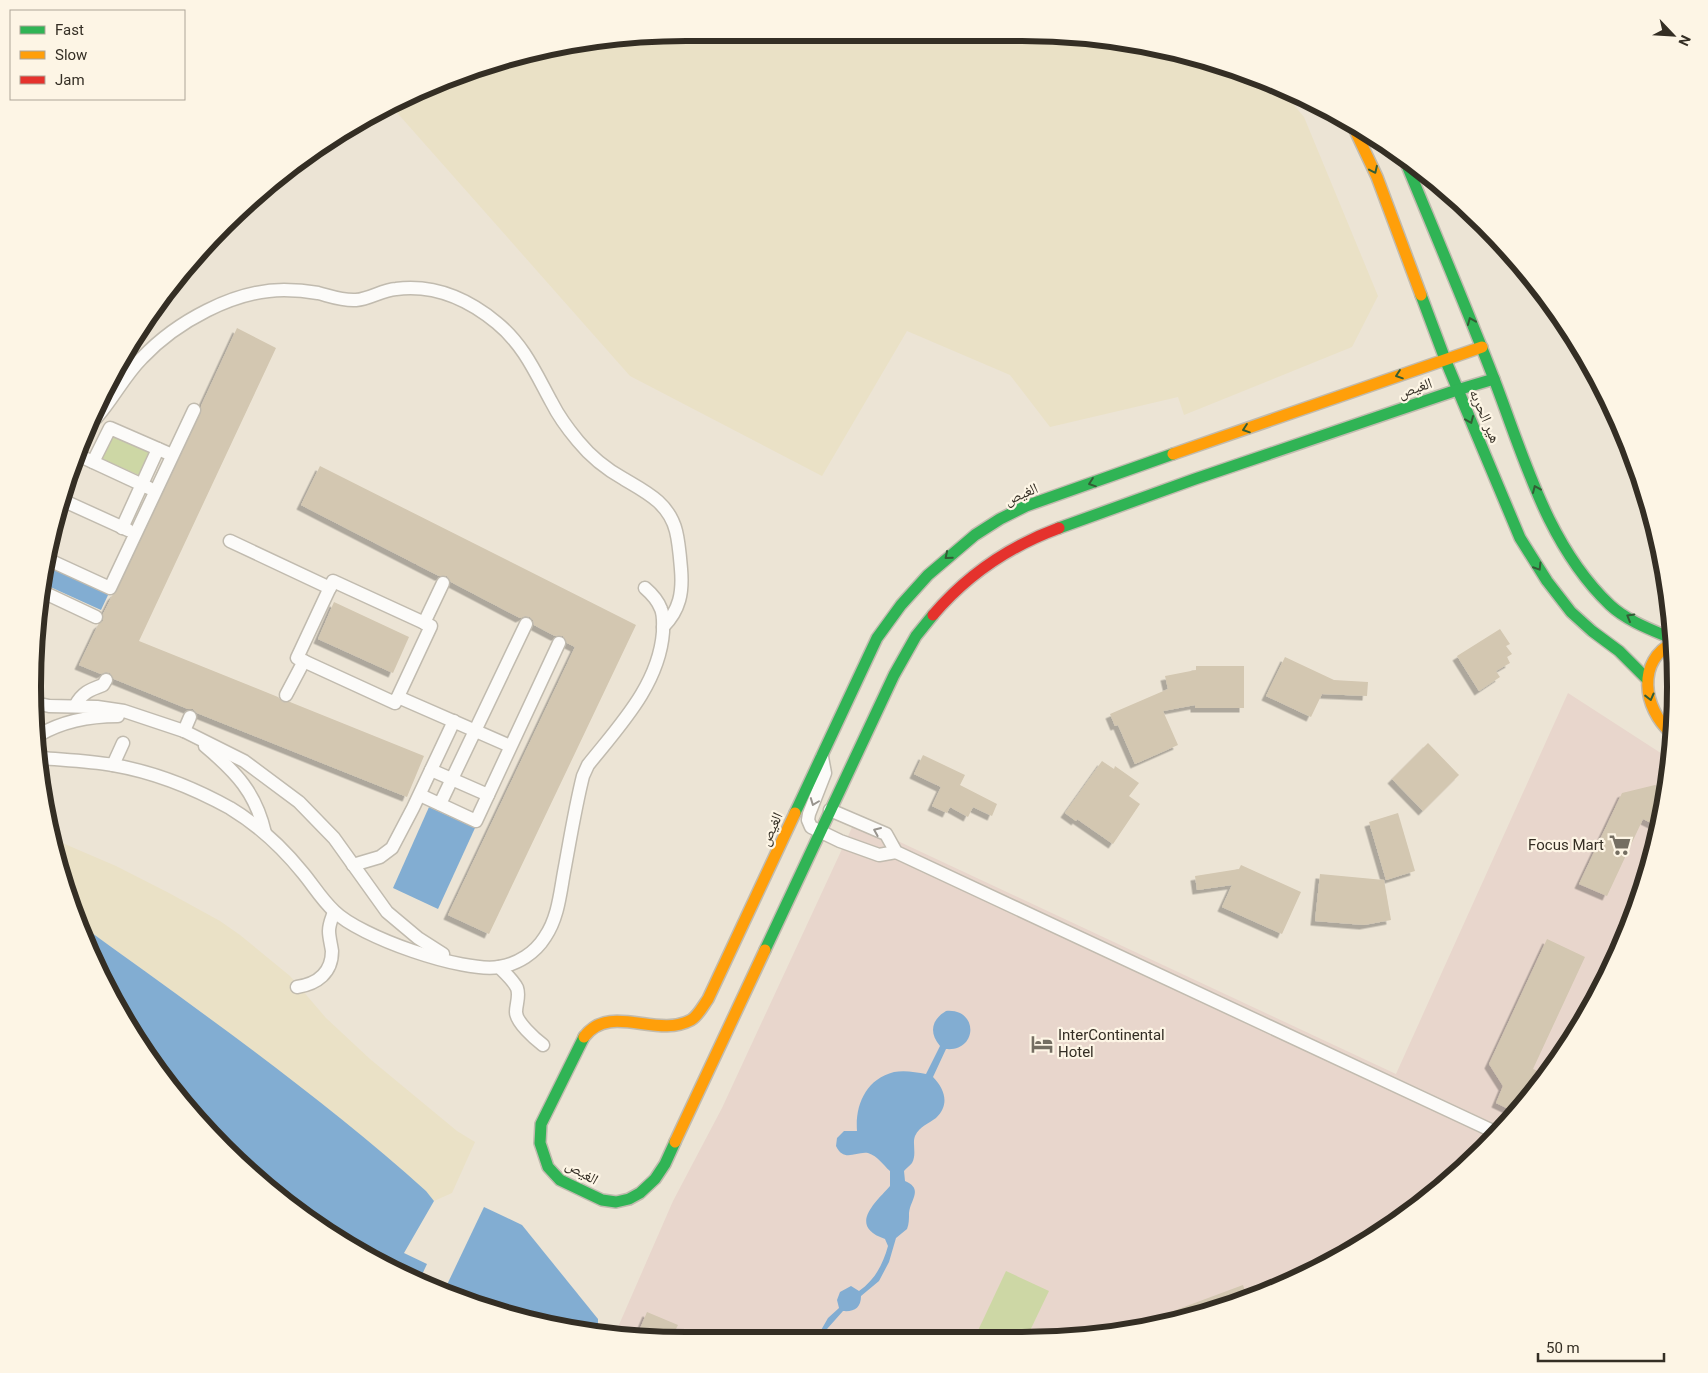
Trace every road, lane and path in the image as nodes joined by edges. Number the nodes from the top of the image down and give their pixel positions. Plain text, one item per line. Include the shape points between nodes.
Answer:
1 (1359, 137) edge
2 (1410, 172) edge
3 (1482, 347) junction
4 (1445, 359) junction
5 (1494, 379) junction
6 (1457, 390) junction
7 (105, 408) edge
8 (194, 410) dead end
9 (158, 449) junction
10 (172, 455) junction
11 (83, 458) edge
12 (93, 462) junction
13 (142, 485) junction
14 (156, 491) junction
15 (68, 503) edge
16 (132, 506) junction
17 (146, 513) junction
18 (122, 528) junction
19 (136, 534) junction
20 (230, 541) dead end
21 (54, 562) edge
22 (443, 583) dead end
23 (330, 588) junction
24 (645, 588) dead end
25 (48, 595) edge
26 (96, 617) dead end
27 (424, 623) junction
28 (526, 624) dead end
29 (663, 627) junction
30 (1664, 636) edge
31 (559, 643) dead end
32 (1665, 646) edge
33 (304, 661) junction
34 (1647, 679) junction
35 (106, 680) dead end
36 (286, 695) dead end
37 (398, 696) junction
38 (42, 704) edge
39 (74, 706) junction
40 (138, 715) junction
41 (190, 717) dead end
42 (454, 721) junction
43 (71, 722) junction
44 (1665, 728) edge
45 (475, 731) junction
46 (43, 733) edge
47 (187, 733) junction
48 (122, 743) dead end
49 (510, 746) junction
50 (822, 756) junction
51 (46, 758) edge
52 (113, 765) junction
53 (431, 770) junction
54 (452, 779) junction
55 (420, 794) junction
56 (488, 795) junction
57 (440, 804) junction
58 (830, 810) junction
59 (820, 832) junction
60 (265, 833) junction
61 (896, 852) junction
62 (354, 865) junction
63 (334, 912) junction
64 (453, 962) junction
65 (499, 967) junction
66 (297, 987) dead end
67 (543, 1045) dead end
68 (1490, 1130) edge

1 -> 4 street, هير الحربه
3 -> 2 street, هير الحربه
3 - 4 street, الغيص
3 - 5 street, هير الحربه
4 - 6 street, هير الحربه
4 -> 50 street, الغيص via 1036,503 992,523 950,554 914,587 891,617 877,638
5 - 6 street, الغيص
30 -> 5 street, هير الحربه via 1612,607 1571,558 1549,522
6 -> 34 street, هير الحربه via 1520,538 1546,581 1571,612
6 - 58 street, الغيص via 1195,479 1037,536 1004,552 967,580 916,636
7 - 29 street via 127,375 159,342 189,320 220,305 255,294 284,290 345,300 419,287 451,294 483,312 512,336 530,361 566,426 596,460 638,486 666,509 676,531 681,596 673,617
8 - 10 street
9 - 10 street
9 - 12 street via 110,428
9 - 13 street
10 - 14 street
11 - 12 street
12 - 13 street
13 - 14 street
13 - 16 street
14 - 17 street
15 - 18 street
16 - 17 street
16 - 18 street
17 - 19 street
18 - 19 street
19 - 21 street via 110,588
20 - 23 street
22 - 27 street
23 - 27 street via 333,581
23 - 33 street via 297,658
24 - 29 street via 662,610
25 - 26 street
27 - 37 street via 431,626
28 - 45 street
29 - 65 street via 657,662 640,698 583,776 551,926 545,938 528,956
31 - 49 street
32 - 34 street via 1654,660
33 - 36 street
33 - 37 street via 395,703
34 -> 44 street via 1653,709
35 - 39 street via 103,685 83,694
37 - 42 street
38 - 39 street
39 - 40 street
39 - 43 street
40 - 43 street via 89,717
40 - 47 street
41 - 47 street
42 - 45 street
42 - 53 street
43 - 46 street
45 - 49 street
45 - 54 street
47 - 60 street via 224,762 249,790
47 - 62 street via 244,760 299,802 334,838
48 - 52 street
49 - 56 street
50 -> 59 street via 825,773 808,820 811,827
50 - 59 street, الغيص via 708,999 693,1019 682,1024 660,1026 620,1020 599,1024 584,1035 542,1124 542,1154 560,1180 602,1200 616,1202 630,1199 656,1179
51 - 52 street
52 - 60 street via 190,788 232,810
53 - 54 street
53 - 55 street
54 - 56 street
54 - 57 street
55 - 57 street
55 - 62 street via 392,848 380,857
56 - 57 street via 476,821
58 - 59 street, الغيص
61 -> 58 street via 886,834
59 - 61 street via 879,855
60 - 63 street
61 - 68 street
62 - 64 street via 387,912
63 - 64 street via 376,937
63 - 66 street via 329,932 331,961 328,970 315,982
64 - 65 street via 480,968
65 - 67 street via 517,988 516,1019

